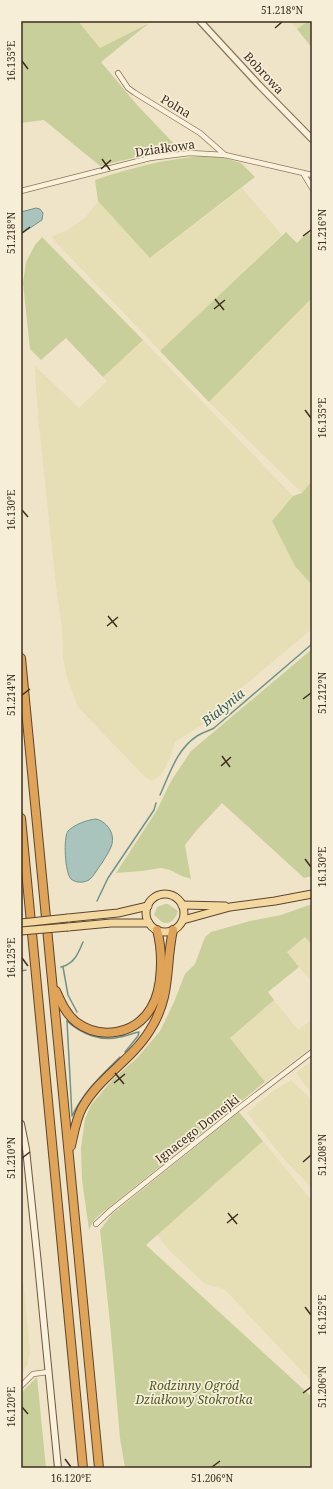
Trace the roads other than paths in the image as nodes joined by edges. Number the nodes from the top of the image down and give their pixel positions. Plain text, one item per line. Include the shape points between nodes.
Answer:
1 (200, 21) edge
2 (118, 73) dead end
3 (312, 139) edge
4 (225, 154) junction
5 (303, 173) junction
6 (312, 175) edge
7 (312, 188) edge
8 (21, 191) edge
9 (21, 658) edge
10 (21, 818) edge
11 (21, 880) edge
12 (312, 894) edge
13 (182, 904) junction
14 (29, 905) junction
15 (148, 906) junction
16 (230, 907) junction
17 (183, 920) junction
18 (21, 923) edge
19 (149, 923) junction
20 (157, 930) junction
21 (173, 930) junction
22 (21, 932) edge
23 (52, 983) junction
24 (312, 1052) edge
25 (21, 1124) edge
26 (69, 1154) junction
27 (96, 1224) dead end
28 (48, 1372) junction
29 (21, 1386) edge
30 (58, 1468) edge
31 (83, 1468) edge
32 (99, 1468) edge

1 - 3 street, Bobrowa
2 - 4 street, Polna via 128,88 200,133
4 - 5 street, Działkowa
4 - 8 street, Działkowa via 190,153 150,158
5 - 6 street, Działkowa
5 - 7 street
9 - 23 highway
10 - 14 highway
11 - 14 highway
12 - 16 main road
13 - 15 main road via 176,898 165,894 155,898
13 - 16 main road
13 - 17 main road
14 - 31 highway
15 - 18 main road, bridge
15 - 19 main road via 146,914
16 - 17 main road
17 - 21 main road
19 - 20 main road
19 - 22 main road, bridge via 111,923
20 - 21 main road
20 - 23 highway via 160,948 158,993 150,1009 132,1027 113,1033 102,1033 84,1026 66,1010
21 - 26 highway via 167,984 156,1020 143,1041 89,1096 78,1118
23 - 26 highway
24 - 27 street, Ignacego Domejki
25 - 28 main road via 26,1149
26 - 32 highway
28 - 29 street via 33,1374
28 - 30 main road

